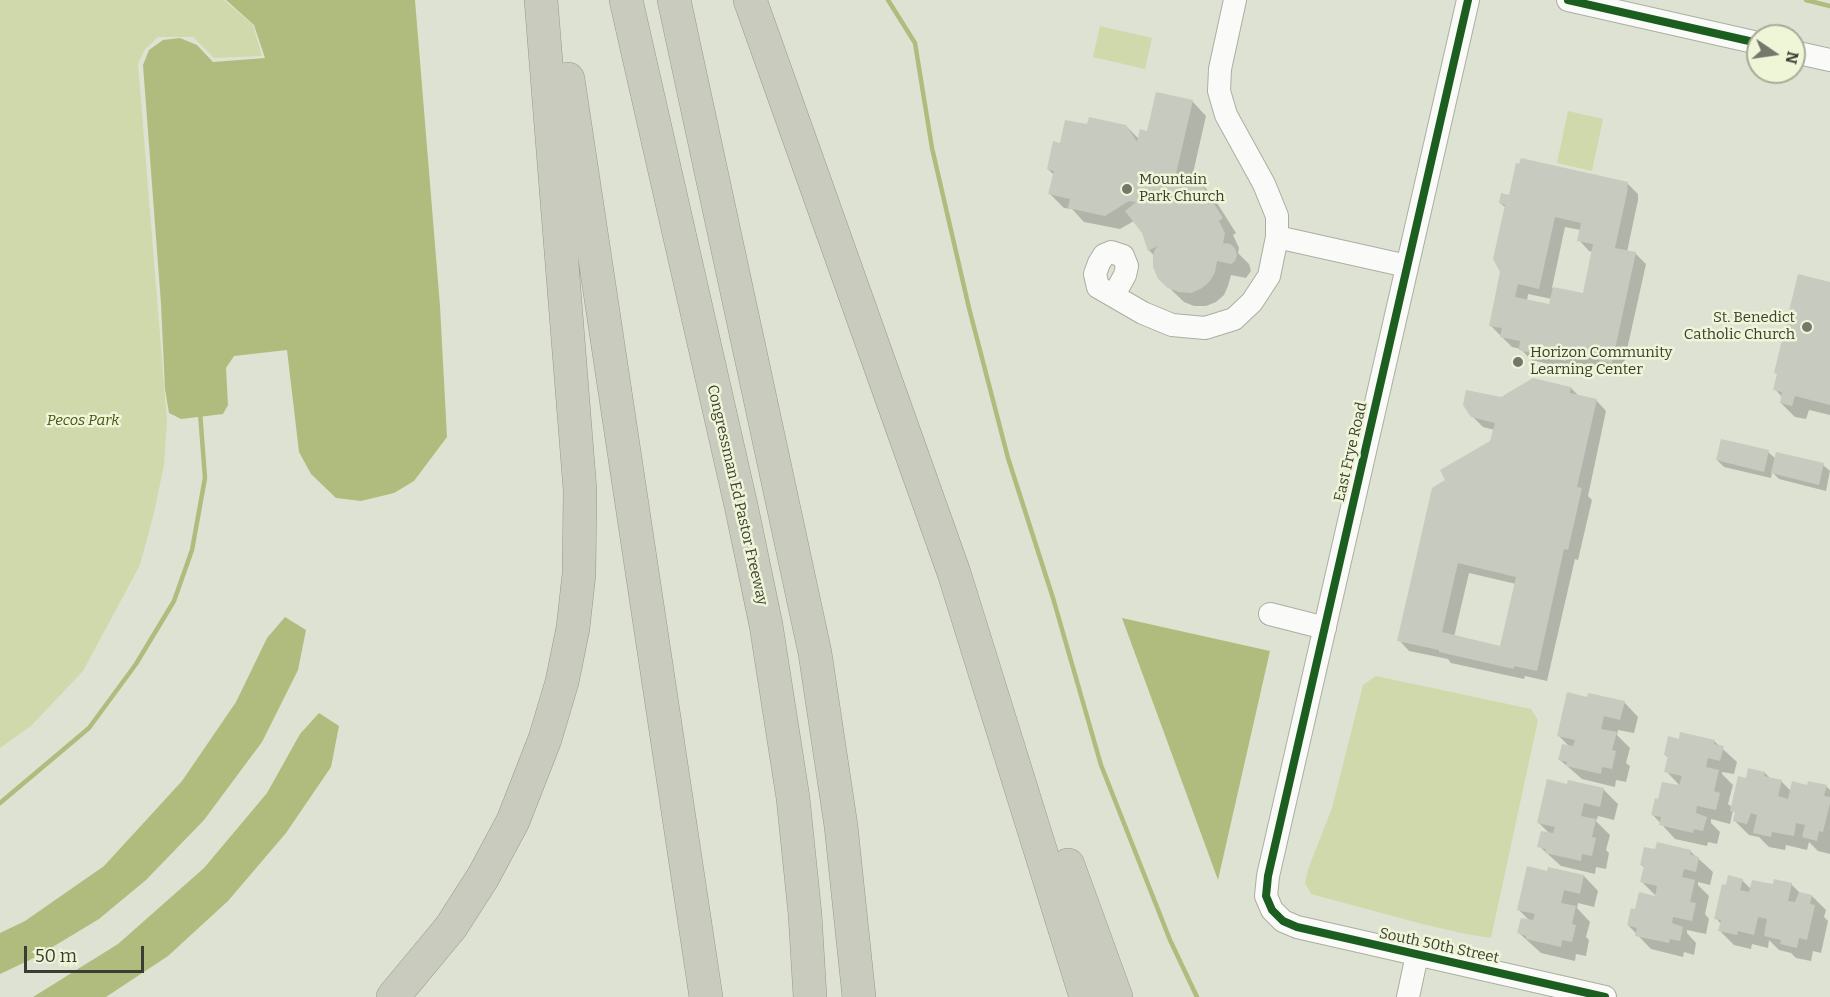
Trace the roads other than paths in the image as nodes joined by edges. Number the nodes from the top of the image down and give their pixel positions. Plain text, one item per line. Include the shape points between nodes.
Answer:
1 (541, 0) edge
2 (556, 0) edge
3 (626, 0) edge
4 (674, 0) edge
5 (750, 0) edge
6 (1235, 0) edge
7 (1468, 0) edge
8 (1568, 0) edge
9 (1746, 40) edge
10 (1806, 55) edge
11 (1830, 60) edge
12 (1277, 237) junction
13 (1407, 266) junction
14 (1114, 295) dead end
15 (954, 573) junction
16 (1270, 614) dead end
17 (1325, 628) junction
18 (1272, 910) joint
19 (1417, 955) junction
20 (393, 997) edge
21 (706, 997) edge
22 (810, 997) edge
23 (859, 997) edge
24 (1086, 997) edge
25 (1116, 997) edge
26 (1408, 997) edge
27 (1605, 997) edge

1 - 20 highway via 579,471 580,546 573,628 545,740 513,821 451,927
2 - 21 highway
3 - 22 highway, Congressman Ed Pastor Freeway via 742,510 774,670 800,856
4 - 23 highway via 815,653 841,826
5 - 15 highway
6 - 12 street via 1220,69 1220,91 1226,115 1271,198 1277,216
7 - 13 street, East Frye Road
8 - 9 street
10 - 11 street
12 - 13 street
12 - 14 street via 1269,276 1252,302 1234,319 1205,328 1172,325
13 - 17 street, East Frye Road
15 - 24 highway
15 - 25 highway via 996,662
16 - 17 street
17 - 18 street, East Frye Road via 1268,876 1266,897
18 - 19 street, South 50th Street via 1282,921 1298,927
19 - 26 street
19 - 27 street, South 50th Street

